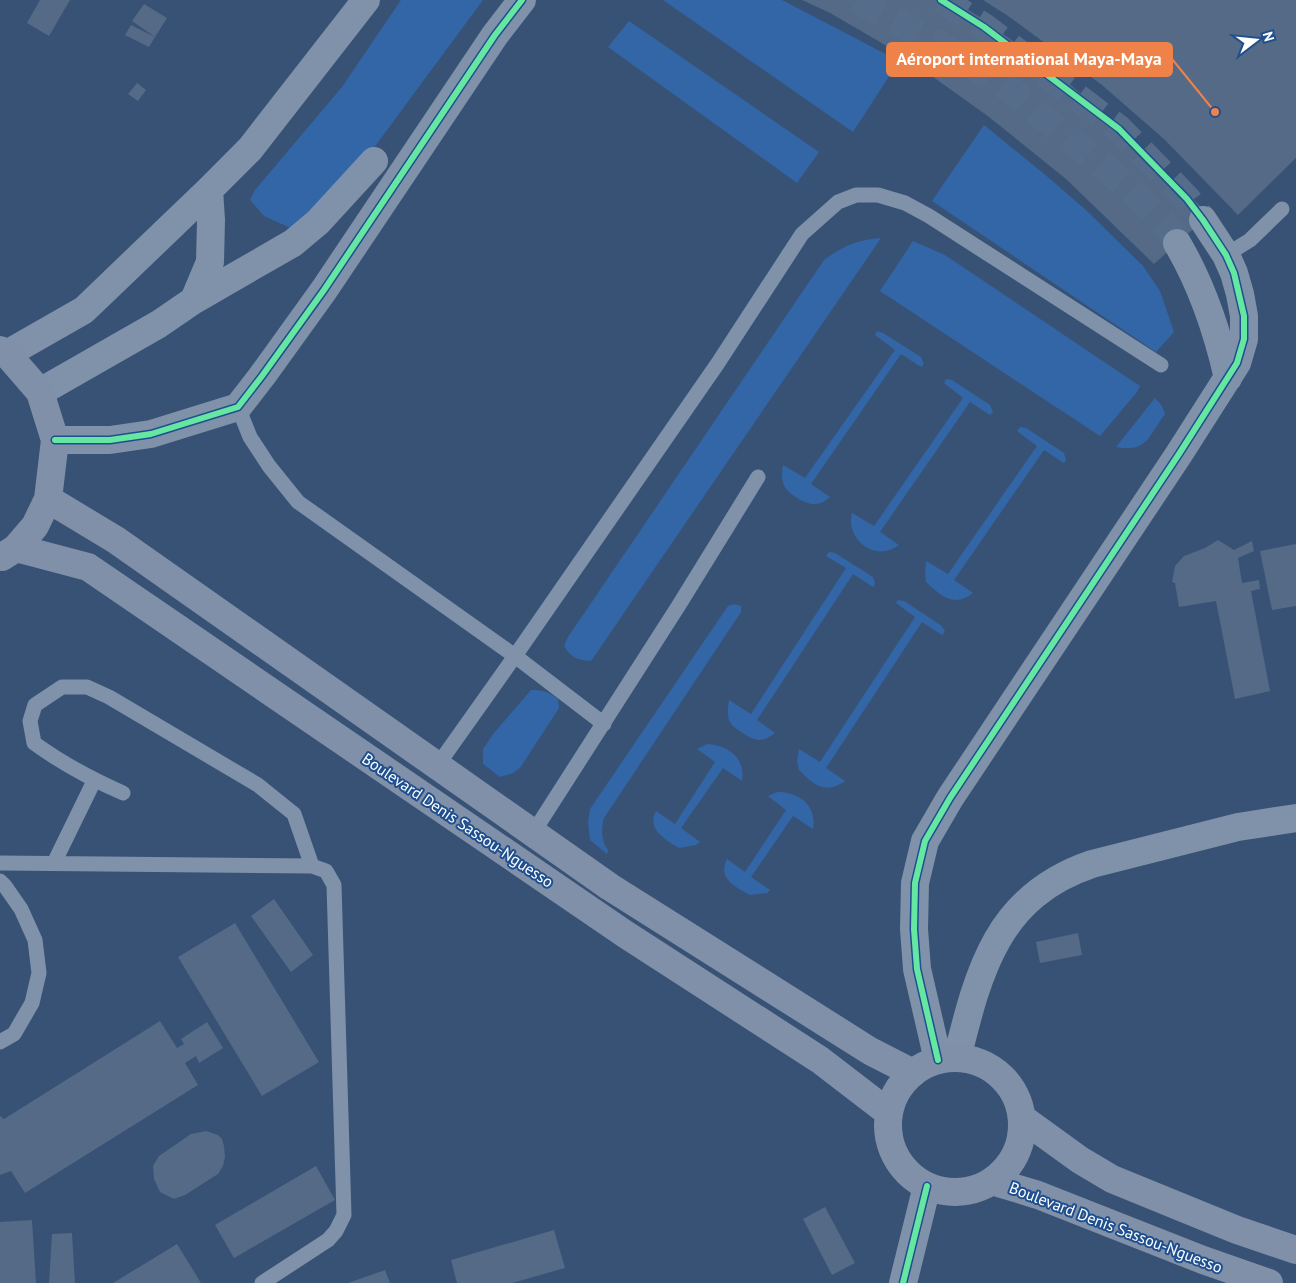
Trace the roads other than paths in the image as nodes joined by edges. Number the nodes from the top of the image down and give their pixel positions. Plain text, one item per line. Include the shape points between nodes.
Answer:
1 (366, 0) edge
2 (522, 0) edge
3 (374, 161) dead end
4 (209, 190) junction
5 (1282, 209) dead end
6 (1203, 220) tunnel mouth
7 (1177, 243) tunnel mouth
8 (1226, 255) junction
9 (194, 300) junction
10 (4, 352) edge
11 (1161, 365) dead end
12 (1228, 378) junction
13 (40, 392) junction
14 (238, 407) junction
15 (55, 440) junction
16 (758, 477) dead end
17 (48, 499) junction
18 (8, 553) edge
19 (516, 656) junction
20 (604, 724) junction
21 (437, 766) junction
22 (94, 781) junction
23 (123, 793) dead end
24 (1296, 818) edge
25 (533, 833) junction
26 (0, 863) edge
27 (54, 863) junction
28 (312, 866) junction
29 (0, 881) edge
30 (0, 1042) edge
31 (948, 1059) junction
32 (913, 1073) junction
33 (889, 1113) junction
34 (1022, 1118) junction
35 (992, 1182) junction
36 (926, 1186) junction
37 (1296, 1250) edge
38 (262, 1283) edge
39 (903, 1283) edge
40 (1269, 1283) edge

1 - 4 street via 250,149
2 - 14 street via 495,35 324,290
3 - 9 street via 318,222 293,244
4 - 9 street via 210,262
4 - 10 street via 84,310
5 - 8 lane via 1250,240
6 - 8 street
7 - 12 street via 1209,308
8 - 12 street via 1234,273 1244,316 1244,340 1238,364
9 - 13 street via 159,324
10 - 13 main road
11 - 19 lane via 905,203 878,195 856,195 838,202 802,234 718,364
12 - 31 street via 950,798 925,842 915,883 914,928 918,968
13 - 15 main road
14 - 15 street via 152,434 110,440
14 - 19 lane via 250,437 268,466 298,502
15 - 17 main road
16 - 20 lane
17 - 18 main road via 35,526
17 - 21 main road, Boulevard Denis Sassou-Nguesso via 116,540
18 - 33 main road, Boulevard Denis Sassou-Nguesso via 88,567 625,934 820,1060
19 - 20 lane
19 - 21 lane
20 - 25 lane
21 - 25 main road, Boulevard Denis Sassou-Nguesso
22 - 23 lane
22 - 27 lane
22 - 28 lane via 34,743 30,721 36,705 62,687 87,687 109,696 258,785 294,814
24 - 31 street via 1238,827 1092,864 1051,883 1005,926 992,949
25 - 32 main road, Boulevard Denis Sassou-Nguesso via 610,887 853,1041
26 - 27 lane
27 - 28 lane
28 - 38 lane via 326,871 334,885 344,1215 328,1240
29 - 30 lane via 21,909 36,940 39,973 32,1002 14,1034
31 - 32 main road via 925,1065
31 - 34 main road via 970,1060 995,1071 1016,1098
32 - 33 main road via 897,1091
33 - 36 main road via 888,1131 900,1164
34 - 35 main road via 1016,1154
34 - 37 main road via 1112,1180
35 - 36 main road via 960,1192 942,1192
35 - 40 main road, Boulevard Denis Sassou-Nguesso via 1038,1195
36 - 39 street

